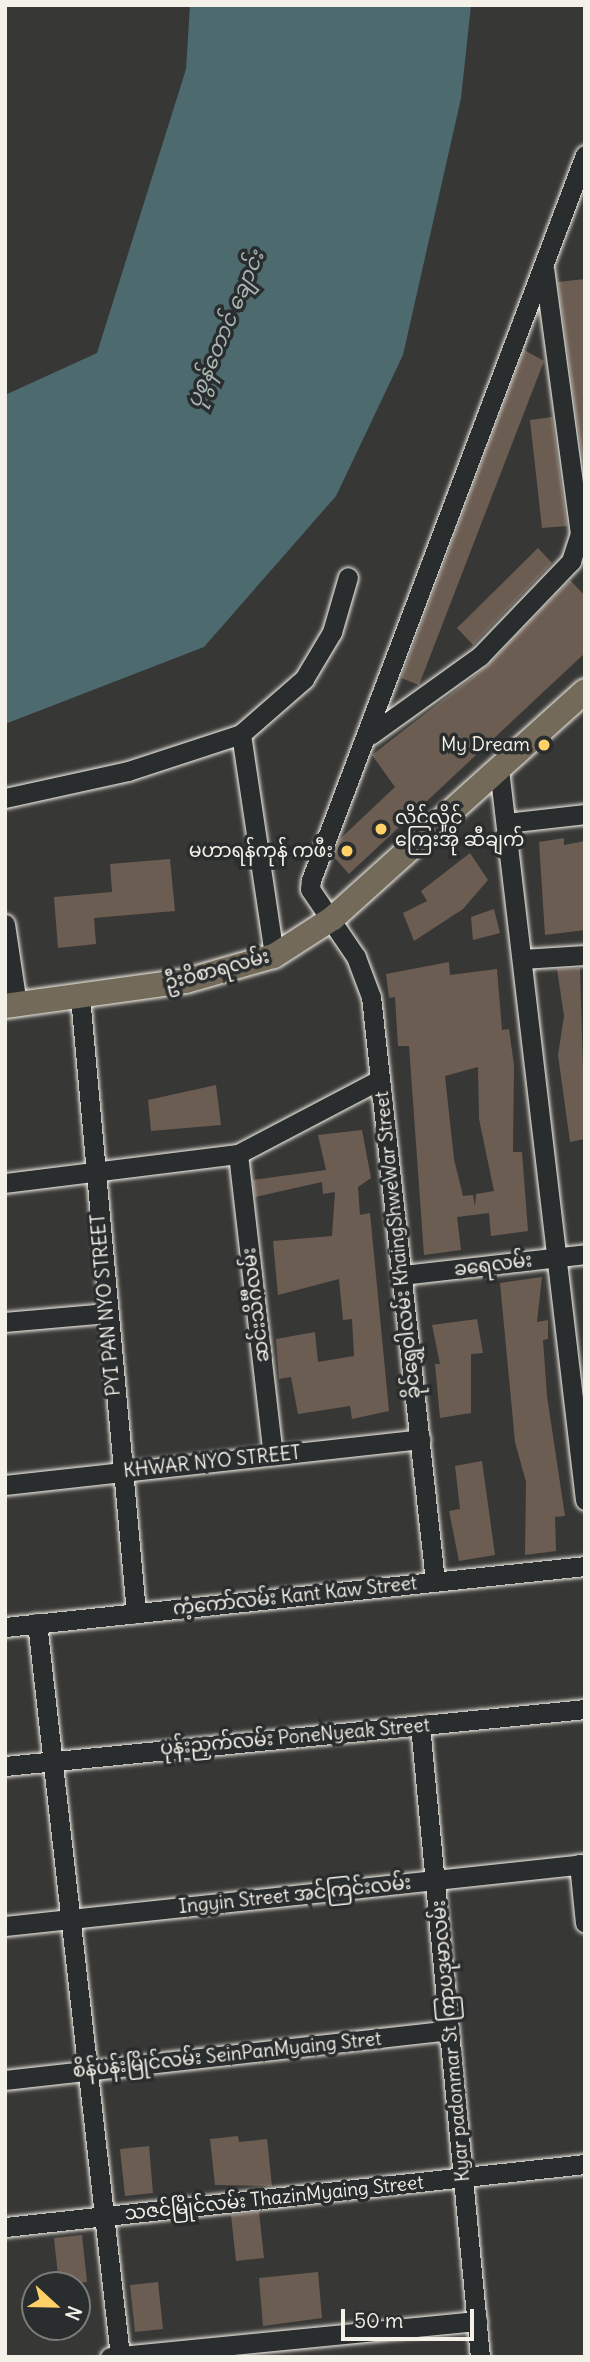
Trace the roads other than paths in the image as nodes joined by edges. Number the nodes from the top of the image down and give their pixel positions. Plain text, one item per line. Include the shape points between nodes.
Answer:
1 (583, 162) edge
2 (544, 265) junction
3 (582, 534) edge
4 (348, 577) dead end
5 (585, 691) edge
6 (241, 734) junction
7 (370, 735) junction
8 (499, 769) junction
9 (5, 798) edge
10 (585, 814) edge
11 (506, 823) junction
12 (333, 918) junction
13 (5, 924) edge
14 (585, 955) edge
15 (274, 956) junction
16 (522, 959) junction
17 (80, 996) junction
18 (11, 1005) edge
19 (379, 1080) junction
20 (238, 1154) junction
21 (93, 1173) junction
22 (5, 1183) edge
23 (585, 1254) edge
24 (557, 1258) junction
25 (402, 1275) junction
26 (107, 1312) junction
27 (5, 1322) edge
28 (420, 1439) junction
29 (273, 1455) junction
30 (122, 1472) junction
31 (5, 1485) edge
32 (585, 1500) edge
33 (585, 1566) edge
34 (435, 1581) junction
35 (136, 1613) junction
36 (37, 1623) junction
37 (5, 1627) edge
38 (585, 1709) edge
39 (420, 1725) junction
40 (53, 1760) junction
41 (5, 1766) edge
42 (582, 1864) edge
43 (436, 1880) junction
44 (71, 1919) junction
45 (585, 1923) edge
46 (5, 1926) edge
47 (449, 2030) junction
48 (88, 2071) junction
49 (5, 2080) edge
50 (585, 2164) edge
51 (463, 2178) junction
52 (104, 2216) junction
53 (5, 2227) edge
54 (477, 2321) junction
55 (250, 2350) edge
56 (115, 2356) edge
57 (480, 2357) edge

1 - 2 street, ခိုင်ရွှေဝါလမ်း KhaingShweWar Street
2 - 3 street
2 - 7 street, ခိုင်ရွှေဝါလမ်း KhaingShweWar Street
3 - 7 street via 572,561 480,656
4 - 6 street via 332,632 304,679
5 - 8 main road, ဦးဝိစာရလမ်း
6 - 9 street via 128,771
6 - 15 street
7 - 12 street, ခိုင်ရွှေဝါလမ်း KhaingShweWar Street via 311,880 310,889
8 - 11 street
8 - 12 main road, ဦးဝိစာရလမ်း
10 - 11 street
11 - 16 street
12 - 15 main road, ဦးဝိစာရလမ်း
12 - 19 street, ခိုင်ရွှေဝါလမ်း KhaingShweWar Street via 371,996
13 - 18 street
14 - 16 street
15 - 17 main road, ဦးဝိစာရလမ်း via 186,981
16 - 24 street
17 - 18 main road, ဦးဝိစာရလမ်း
17 - 21 street, PYI PAN NYO STREET
19 - 20 street
19 - 25 street, ခိုင်ရွှေဝါလမ်း KhaingShweWar Street
20 - 21 street
20 - 29 street, ဆင်းသိင်္ဂီလမ်း
21 - 22 street
21 - 26 street, PYI PAN NYO STREET
23 - 24 street, ခရေလမ်း
24 - 25 street, ခရေလမ်း
24 - 32 street
25 - 28 street, ခိုင်ရွှေဝါလမ်း KhaingShweWar Street
26 - 27 street
26 - 30 street, PYI PAN NYO STREET
28 - 29 street, KHWAR NYO STREET
28 - 34 street, ခိုင်ရွှေဝါလမ်း KhaingShweWar Street
29 - 30 street, KHWAR NYO STREET
30 - 31 street, KHWAR NYO STREET
30 - 35 street, PYI PAN NYO STREET
33 - 34 street, ကံ့ကော်လမ်း Kant Kaw Street
34 - 35 street, ကံ့ကော်လမ်း Kant Kaw Street
35 - 36 street, ကံ့ကော်လမ်း Kant Kaw Street
36 - 37 street, ကံ့ကော်လမ်း Kant Kaw Street
36 - 40 street
38 - 39 street, ပုန်းညှက်လမ်း PoneNyeak Street
39 - 40 street, ပုန်းညှက်လမ်း PoneNyeak Street
39 - 43 street, Kyar padonmar St ကြာပဒုမာလမ်း
40 - 41 street, ပုန်းညှက်လမ်း PoneNyeak Street
40 - 44 street
42 - 43 street, Ingyin Street အင်ကြင်းလမ်း
42 - 45 street
43 - 44 street, Ingyin Street အင်ကြင်းလမ်း
43 - 47 street, Kyar padonmar St ကြာပဒုမာလမ်း
44 - 46 street, Ingyin Street အင်ကြင်းလမ်း
44 - 48 street
47 - 48 street, စိန်ပန်းမြိုင်လမ်း SeinPanMyaing Stret
47 - 51 street, Kyar padonmar St ကြာပဒုမာလမ်း
48 - 49 street, စိန်ပန်းမြိုင်လမ်း SeinPanMyaing Stret
48 - 52 street
50 - 51 street, သဇင်မြိုင်လမ်း ThazinMyaing Street
51 - 52 street, သဇင်မြိုင်လမ်း ThazinMyaing Street
51 - 54 street, Kyar padonmar St ကြာပဒုမာလမ်း
52 - 53 street, သဇင်မြိုင်လမ်း ThazinMyaing Street
52 - 56 street
54 - 55 street
54 - 57 street, Kyar padonmar St ကြာပဒုမာလမ်း
55 - 56 street

